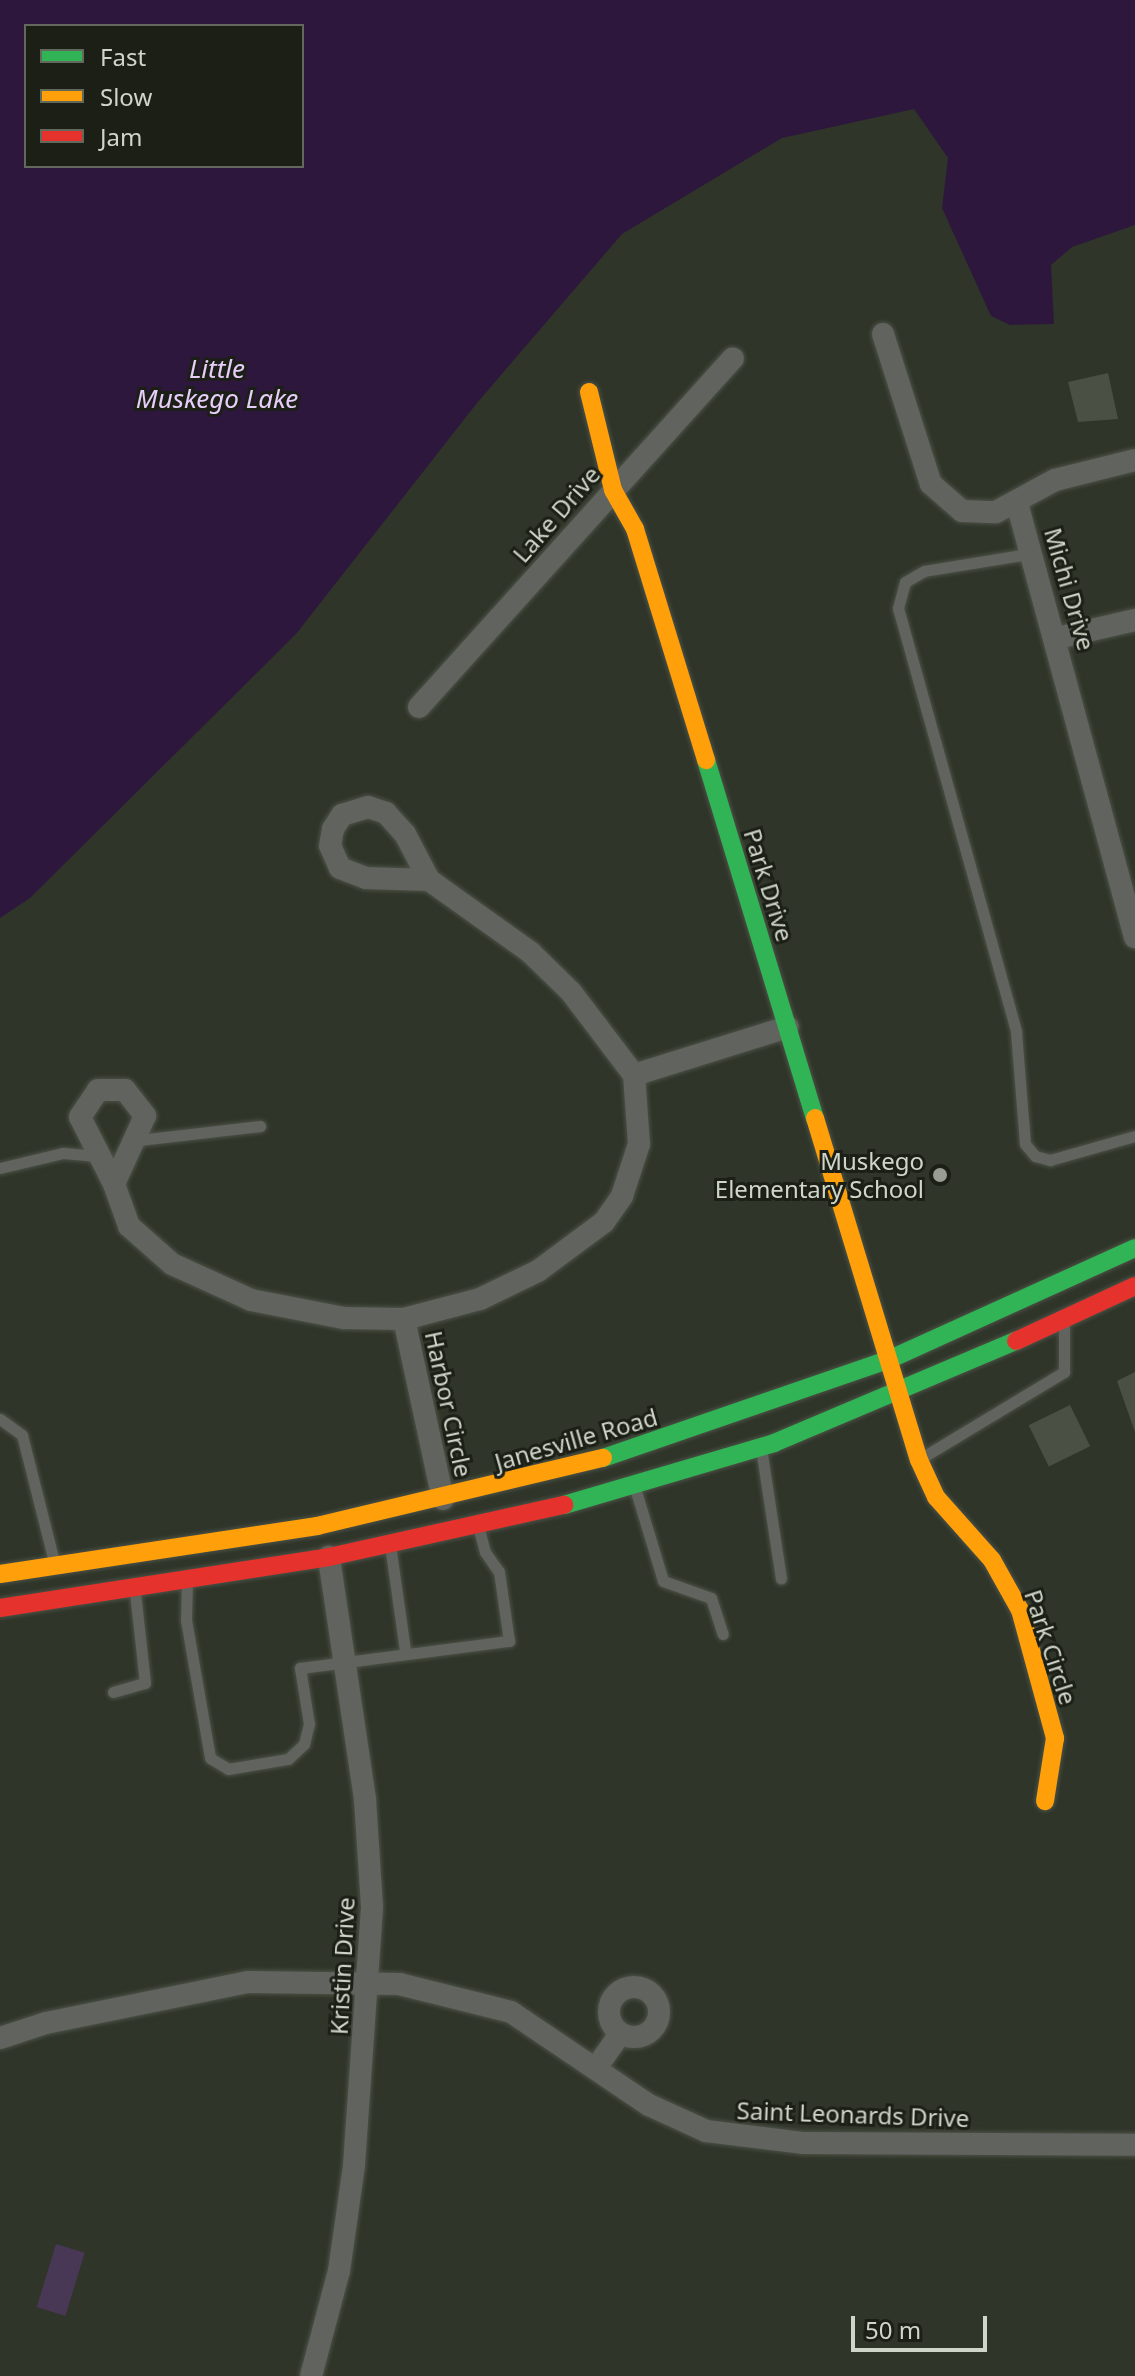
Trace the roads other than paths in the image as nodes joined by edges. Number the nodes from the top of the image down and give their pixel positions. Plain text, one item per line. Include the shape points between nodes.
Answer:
1 (883, 334) dead end
2 (733, 358) dead end
3 (589, 392) dead end
4 (1135, 460) edge
5 (613, 490) junction
6 (1017, 503) junction
7 (1034, 553) junction
8 (1135, 620) edge
9 (1057, 638) junction
10 (419, 707) dead end
11 (429, 880) dead end
12 (1135, 937) edge
13 (788, 1027) junction
14 (634, 1075) junction
15 (260, 1126) dead end
16 (1135, 1136) edge
17 (139, 1140) junction
18 (101, 1156) junction
19 (0, 1168) edge
20 (114, 1184) junction
21 (1135, 1248) edge
22 (1135, 1286) edge
23 (404, 1319) junction
24 (1064, 1321) junction
25 (888, 1360) junction
26 (899, 1395) junction
27 (0, 1419) edge
28 (761, 1448) junction
29 (919, 1460) junction
30 (635, 1488) junction
31 (434, 1501) junction
32 (504, 1520) junction
33 (478, 1526) junction
34 (270, 1533) junction
35 (382, 1546) junction
36 (329, 1557) junction
37 (55, 1565) junction
38 (0, 1574) edge
39 (781, 1578) dead end
40 (187, 1579) junction
41 (135, 1587) junction
42 (62, 1598) junction
43 (0, 1608) edge
44 (723, 1634) dead end
45 (405, 1650) junction
46 (344, 1658) junction
47 (113, 1692) dead end
48 (1045, 1801) dead end
49 (368, 1986) junction
50 (620, 2034) dead end
51 (0, 2038) edge
52 (596, 2068) junction
53 (1135, 2145) edge
54 (311, 2376) edge

1 - 6 street via 939,495 979,514
2 - 5 street, Lake Drive
3 - 5 main road, Park Drive
4 - 6 street via 1055,480
5 - 10 street, Lake Drive
5 - 13 main road, Park Drive via 635,529
6 - 7 street, Michi Drive
7 - 9 street, Michi Drive
7 - 16 lane via 924,571 905,582 898,608 1016,1032 1025,1144 1035,1156 1050,1160
8 - 9 street
9 - 12 street, Michi Drive
11 - 14 street via 530,952 571,992
13 - 14 street
13 - 25 main road, Park Drive
14 - 23 street, Harbor Circle via 639,1144 622,1196 604,1222 510,1286
15 - 17 lane
17 - 18 street, Harbor Circle via 145,1116 135,1096 98,1090 80,1117
17 - 20 street
18 - 19 lane via 63,1153
18 - 20 street, Harbor Circle
20 - 23 street, Harbor Circle via 122,1213 150,1247 225,1290 315,1315
21 - 25 main road, Janesville Road
22 - 24 main road
23 - 31 street, Harbor Circle
24 - 26 main road
24 - 29 lane via 1064,1372
25 - 26 main road, Park Drive
25 - 31 main road, Janesville Road via 760,1409
26 - 28 main road
26 - 29 main road, Park Circle
27 - 37 lane via 22,1435
28 - 30 main road
28 - 39 lane
29 - 48 main road, Park Circle via 936,1497 992,1560 1020,1610 1055,1738
30 - 32 main road
30 - 44 lane via 663,1581 711,1598
31 - 32 main road
31 - 34 main road, Janesville Road
31 - 35 main road via 442,1511 430,1522
31 - 36 main road via 355,1529
32 - 33 main road
33 - 35 main road
33 - 45 lane via 485,1552 499,1572 509,1641 447,1652
34 - 36 main road via 303,1539
34 - 37 main road, Janesville Road
35 - 36 main road
35 - 45 lane
36 - 40 main road
36 - 46 street, Kristin Drive
37 - 38 main road, Janesville Road
37 - 42 main road
40 - 41 main road
40 - 46 lane via 186,1620 202,1727 210,1758 228,1769 288,1759 304,1744 309,1724 300,1668
41 - 42 main road
41 - 47 lane via 145,1683
42 - 43 main road
45 - 46 lane
46 - 49 street, Kristin Drive via 372,1854
49 - 51 street, Saint Leonards Drive via 290,1980 205,1988
49 - 52 street, Saint Leonards Drive via 417,1986 492,2005
49 - 54 street, Kristin Drive via 339,2271
50 - 52 street
52 - 53 street, Saint Leonards Drive via 679,2121 755,2141

